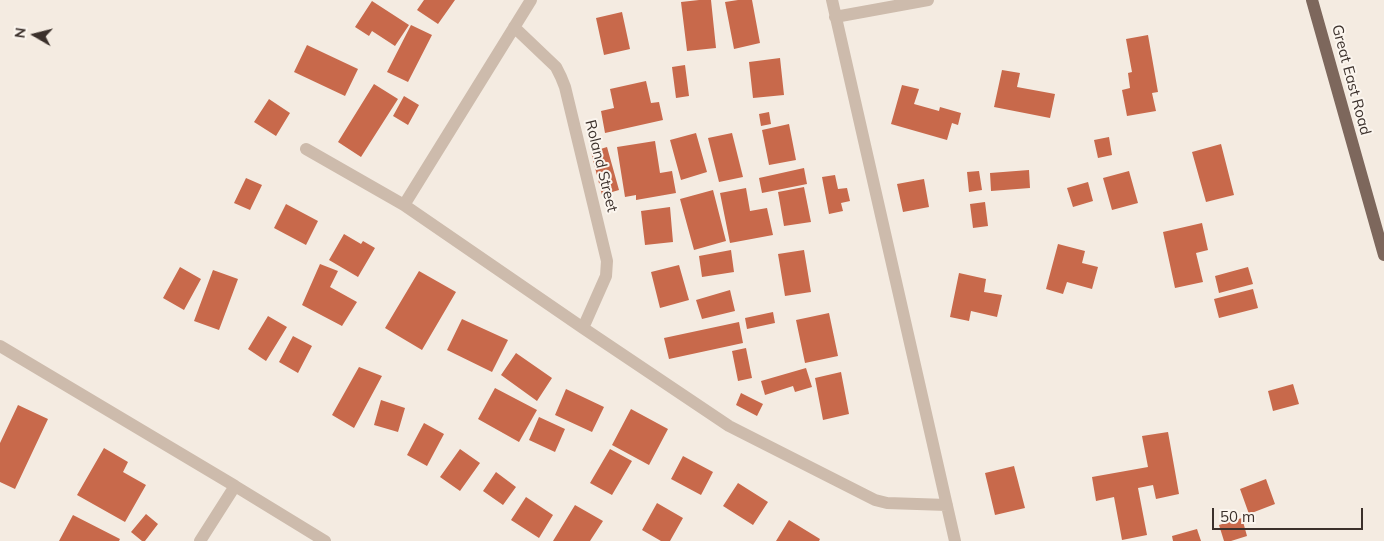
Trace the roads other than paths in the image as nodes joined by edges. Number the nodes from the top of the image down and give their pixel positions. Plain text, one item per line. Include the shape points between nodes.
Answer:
1 (531, 0) edge
2 (832, 0) edge
3 (928, 0) edge
4 (1312, 0) edge
5 (835, 17) junction
6 (514, 27) junction
7 (306, 149) dead end
8 (404, 205) junction
9 (1384, 256) edge
10 (583, 328) junction
11 (0, 346) edge
12 (235, 486) junction
13 (946, 505) junction
14 (200, 541) edge
15 (325, 541) edge
16 (955, 541) edge

1 - 6 street
2 - 5 street
3 - 5 street
4 - 9 main road, Great East Road
5 - 13 street
6 - 8 street
6 - 10 street, Roland Street via 556,67 565,87 607,261 606,276
7 - 8 street
8 - 10 street
10 - 13 street via 729,426 875,500
11 - 12 street
12 - 14 street
12 - 15 street
13 - 16 street

